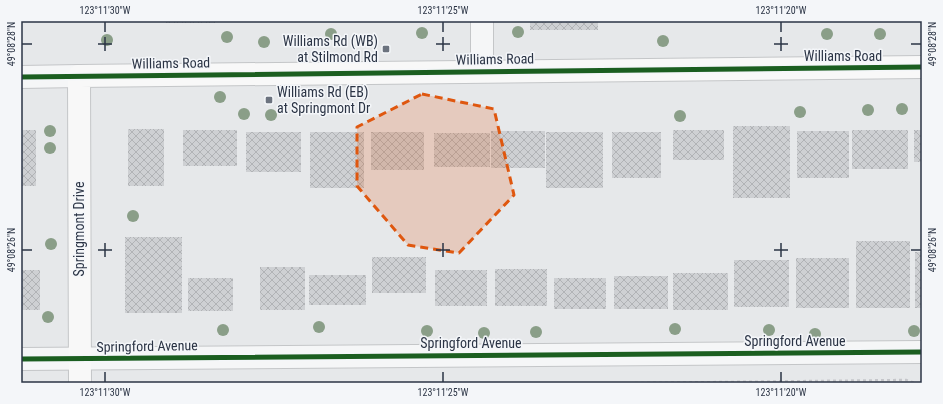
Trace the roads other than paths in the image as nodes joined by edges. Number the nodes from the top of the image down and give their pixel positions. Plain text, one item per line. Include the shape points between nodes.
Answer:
1 (482, 21) edge
2 (922, 67) edge
3 (482, 71) junction
4 (79, 76) junction
5 (21, 77) edge
6 (922, 352) edge
7 (21, 359) edge
8 (80, 359) junction
9 (80, 383) edge

1 - 3 street
2 - 3 street, Williams Road
3 - 4 street, Williams Road
4 - 5 street, Williams Road
4 - 8 street, Springmont Drive
6 - 8 street, Springford Avenue
7 - 8 street, Springford Avenue
8 - 9 street, Springmont Drive

